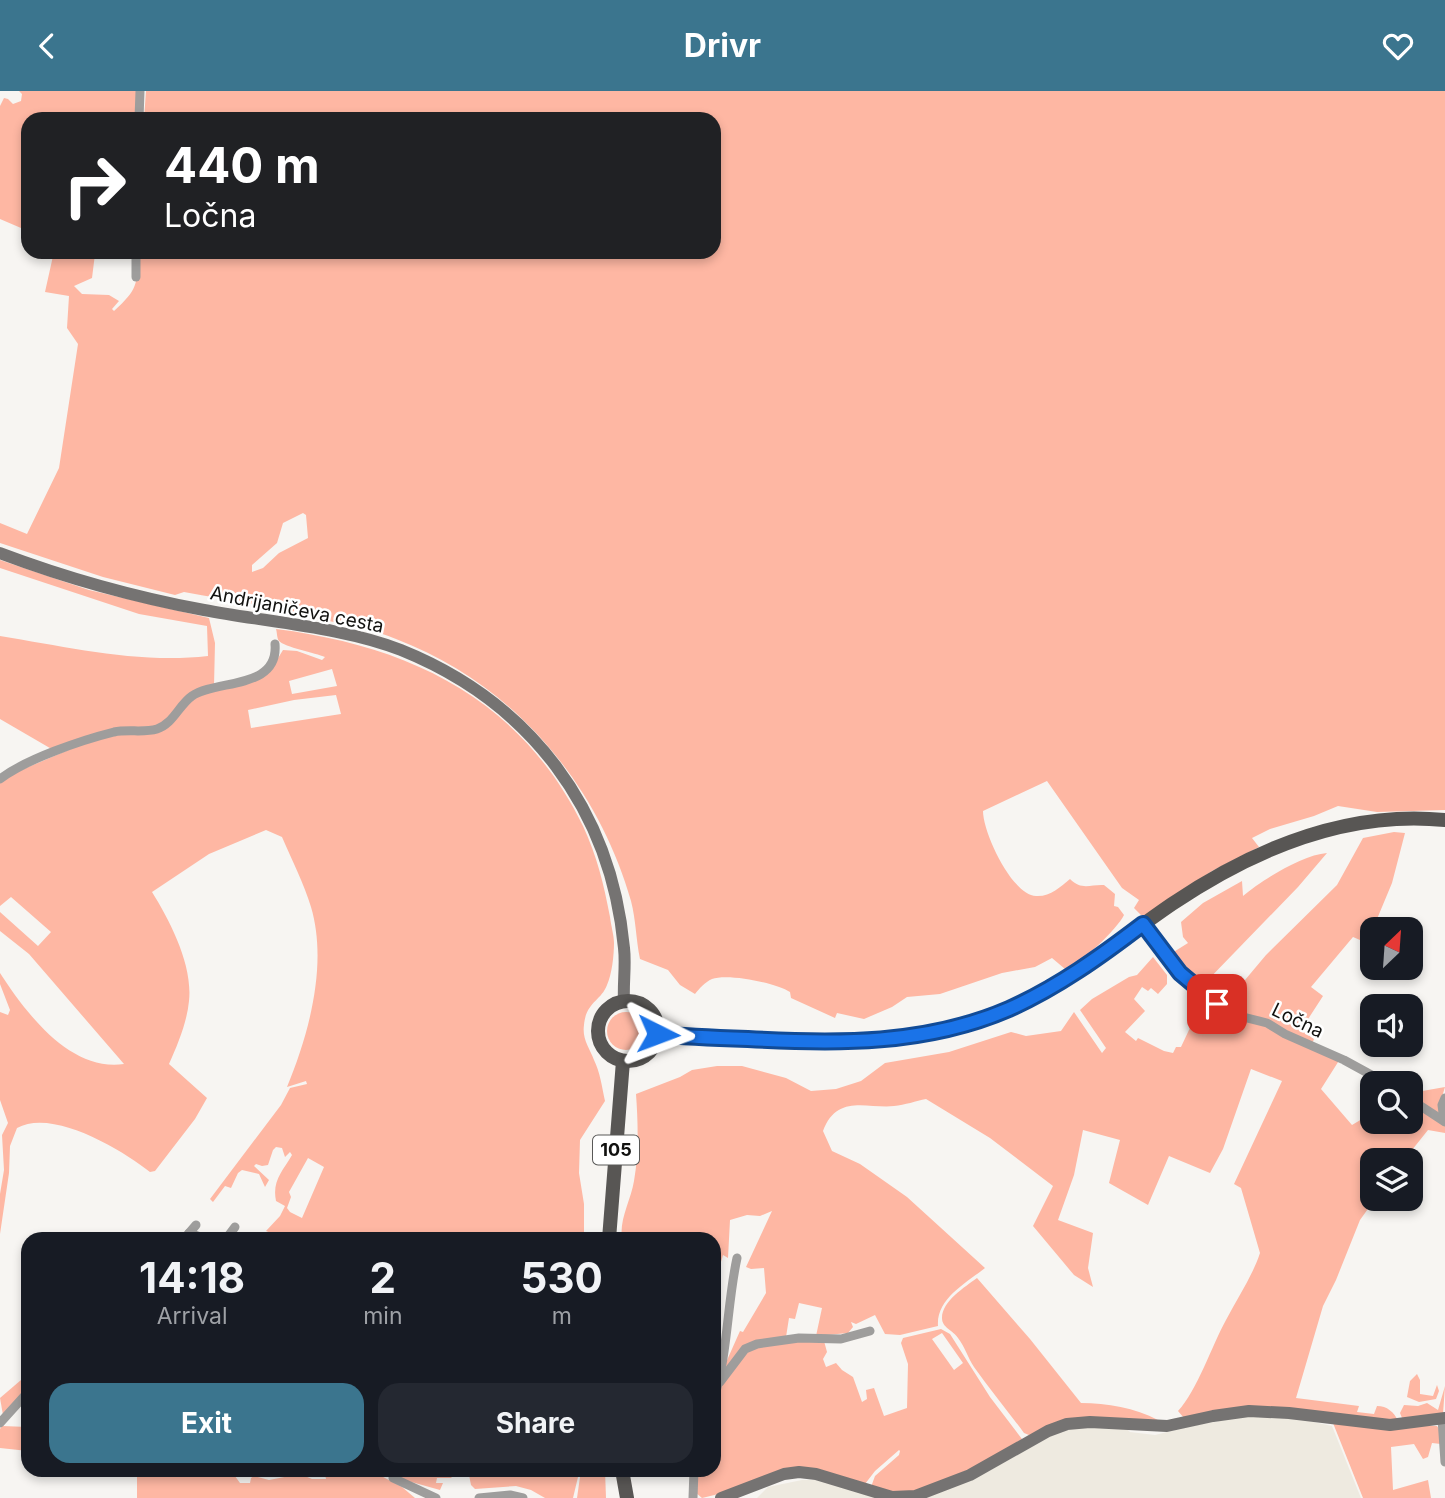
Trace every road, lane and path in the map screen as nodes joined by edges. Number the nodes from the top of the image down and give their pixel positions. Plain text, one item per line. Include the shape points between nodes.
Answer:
1 (140, 91) edge
2 (139, 112) edge
3 (136, 259) edge
4 (136, 277) dead end
5 (0, 553) edge
6 (275, 644) dead end
7 (0, 779) edge
8 (1445, 820) edge
9 (1143, 924) junction
10 (624, 1001) junction
11 (658, 1034) junction
12 (623, 1061) junction
13 (1364, 1071) edge
14 (1445, 1098) edge
15 (1423, 1108) edge
16 (1445, 1122) edge
17 (235, 1227) dead end
18 (231, 1232) edge
19 (610, 1232) edge
20 (737, 1258) dead end
21 (870, 1331) dead end
22 (721, 1373) edge
23 (721, 1381) edge
24 (21, 1400) edge
25 (1444, 1419) edge
26 (0, 1423) edge
27 (1445, 1462) edge
28 (624, 1477) edge
29 (625, 1477) edge
30 (694, 1477) edge
31 (393, 1478) dead end
32 (436, 1498) edge
33 (479, 1498) edge
34 (523, 1498) edge
35 (627, 1498) edge
36 (633, 1498) edge
37 (693, 1498) edge
38 (721, 1498) edge

1 - 2 street
3 - 4 street
5 - 10 main road, Andrijaničeva cesta via 105,587 202,610 360,637 439,668 489,698 538,743 595,829 618,910 624,947
6 - 7 street via 273,662 261,674 190,697 160,728 115,732 21,766
8 - 9 main road via 1352,825 1284,843 1211,879
9 - 11 main road via 1091,963 1033,997 978,1020 921,1036 796,1042
9 - 13 street, Ločna via 1180,973 1231,1014 1267,1023
10 - 11 main road via 649,1009
10 - 12 main road via 607,1009 598,1035 606,1052
11 - 12 main road via 650,1052
12 - 19 main road, 105
14 - 16 street
15 - 16 street
17 - 18 street
20 - 22 street
21 - 23 street via 841,1339 757,1344 745,1349
24 - 26 street
25 - 27 street
25 - 38 main road via 1390,1425 1249,1411 1167,1426 1067,1424 970,1475 908,1498 799,1472
28 - 35 main road
29 - 36 main road
30 - 37 street
31 - 32 street
33 - 34 street

